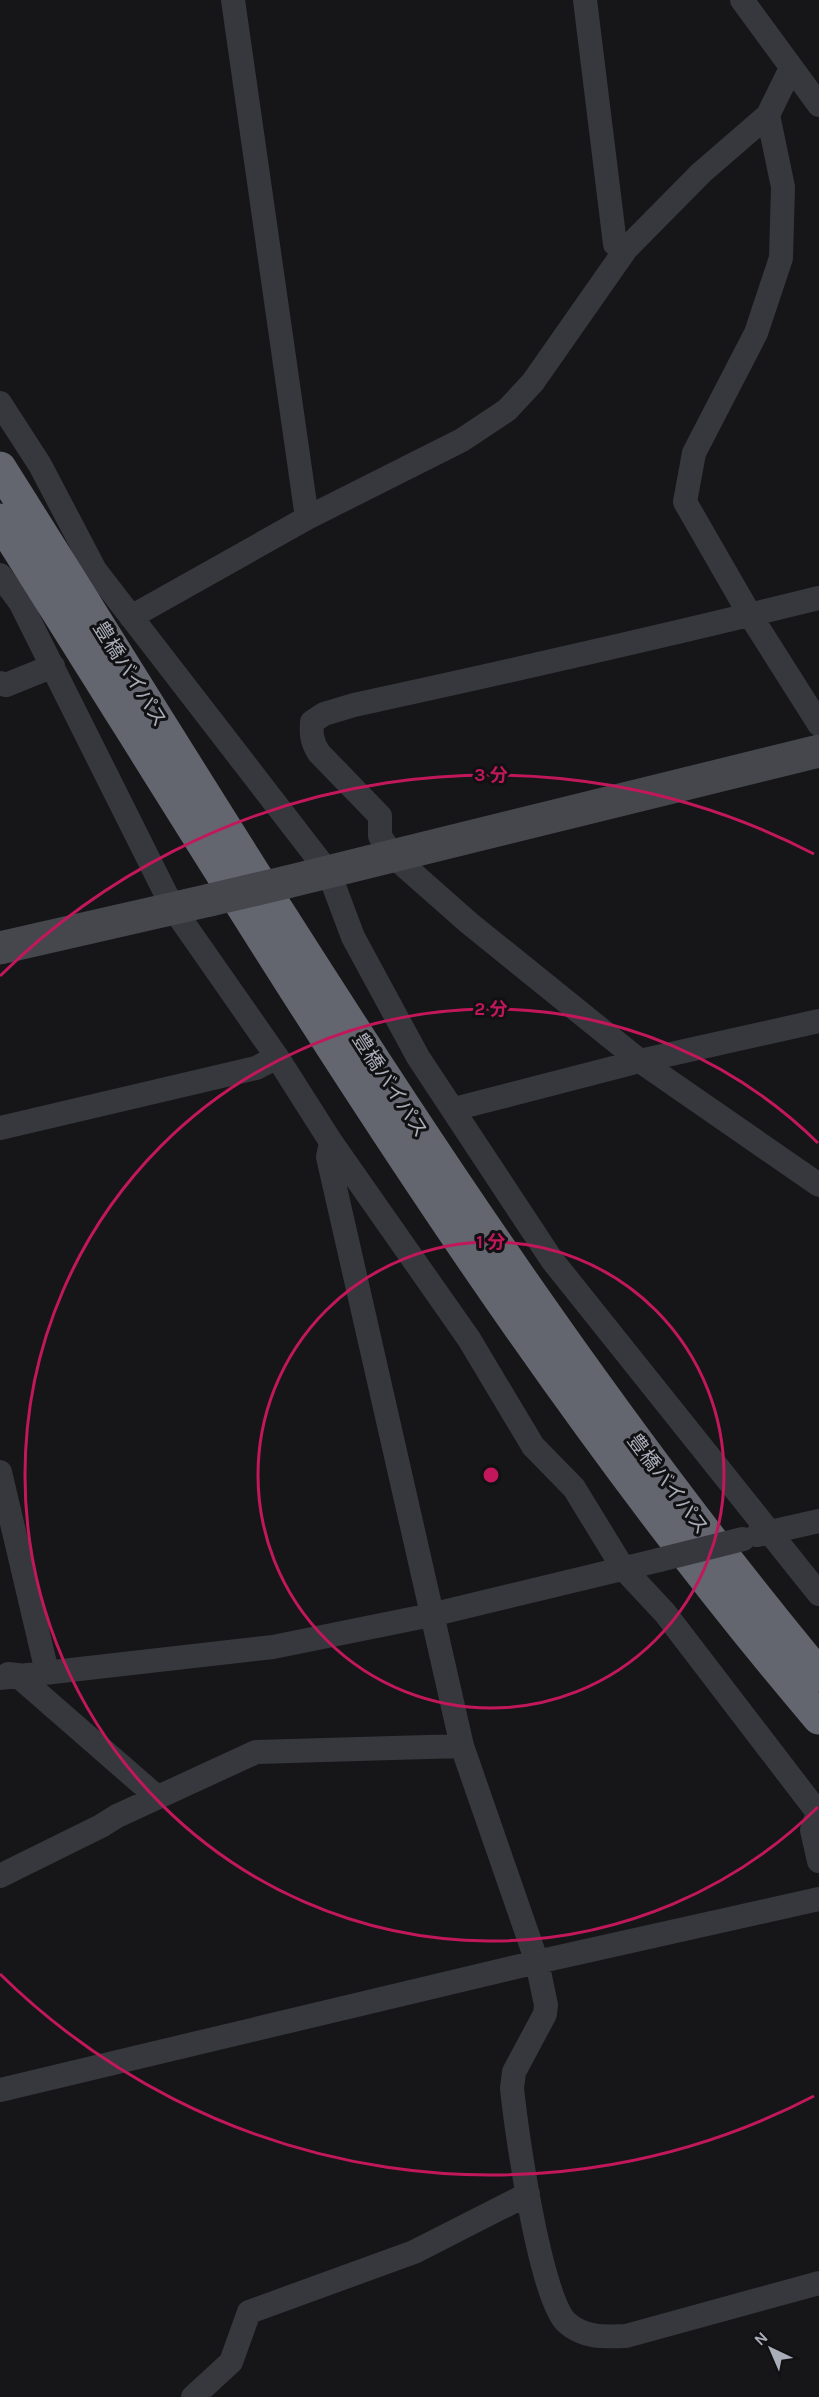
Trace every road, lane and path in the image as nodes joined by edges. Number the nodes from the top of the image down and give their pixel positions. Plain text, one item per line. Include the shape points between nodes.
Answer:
1 (233, 0) edge
2 (585, 0) edge
3 (742, 0) edge
4 (791, 68) junction
5 (819, 105) edge
6 (768, 115) junction
7 (626, 249) junction
8 (0, 403) edge
9 (0, 468) edge
10 (307, 518) junction
11 (0, 520) edge
12 (0, 574) edge
13 (819, 598) edge
14 (750, 615) junction
15 (131, 617) junction
16 (53, 666) junction
17 (0, 683) edge
18 (819, 724) edge
19 (819, 751) edge
20 (392, 855) junction
21 (328, 873) junction
22 (173, 908) junction
23 (0, 948) edge
24 (819, 1021) edge
25 (277, 1057) junction
26 (640, 1061) junction
27 (454, 1109) junction
28 (0, 1128) edge
29 (331, 1142) junction
30 (819, 1185) edge
31 (0, 1472) edge
32 (819, 1521) edge
33 (770, 1531) junction
34 (623, 1568) junction
35 (819, 1594) edge
36 (431, 1615) junction
37 (47, 1672) junction
38 (6, 1675) edge
39 (819, 1675) edge
40 (819, 1718) edge
41 (462, 1746) junction
42 (157, 1797) junction
43 (818, 1814) edge
44 (819, 1861) edge
45 (0, 1876) edge
46 (819, 1899) edge
47 (537, 1962) junction
48 (0, 2090) edge
49 (528, 2194) junction
50 (819, 2283) edge
51 (193, 2397) edge

1 - 10 street
2 - 7 street via 615,244
3 - 4 street
4 - 5 street
4 - 6 street
6 - 7 street via 701,173
6 - 14 street via 783,187 781,258 756,333 694,453 686,502
7 - 10 street via 533,382 507,410 462,441
8 - 15 street via 40,465 95,570
9 - 39 highway, 豊橋バイパス via 454,1182 595,1387 735,1573
10 - 15 street
11 - 40 highway, 豊橋バイパス via 245,915 429,1196 642,1498
12 - 16 street via 20,602
13 - 14 street
14 - 18 street
14 - 20 street via 324,714 312,722 313,745 380,816 380,836
15 - 21 street
16 - 17 street via 6,685
16 - 22 street
19 - 20 street
20 - 21 street
20 - 26 street
21 - 22 street, bridge
21 - 27 street via 353,937 418,1057
22 - 23 street
22 - 25 street
24 - 26 street
25 - 28 street via 256,1068
25 - 29 street
26 - 27 street
26 - 30 street
27 - 33 street via 552,1260
29 - 34 street via 469,1339 533,1446 574,1488
29 - 36 street via 328,1157
31 - 37 street
32 - 33 street
33 - 34 street, bridge
33 - 35 street
34 - 36 street
34 - 43 street via 665,1613
36 - 37 street via 273,1647
36 - 41 street
37 - 38 street
38 - 42 street
41 - 42 street via 256,1752
41 - 47 street
42 - 45 street
43 - 44 street via 812,1830
46 - 47 street
47 - 48 street
47 - 49 street via 545,2014 514,2072 512,2088
49 - 50 street via 533,2228 559,2313 573,2328 601,2338 626,2336
49 - 51 street via 414,2252 249,2312 231,2362

